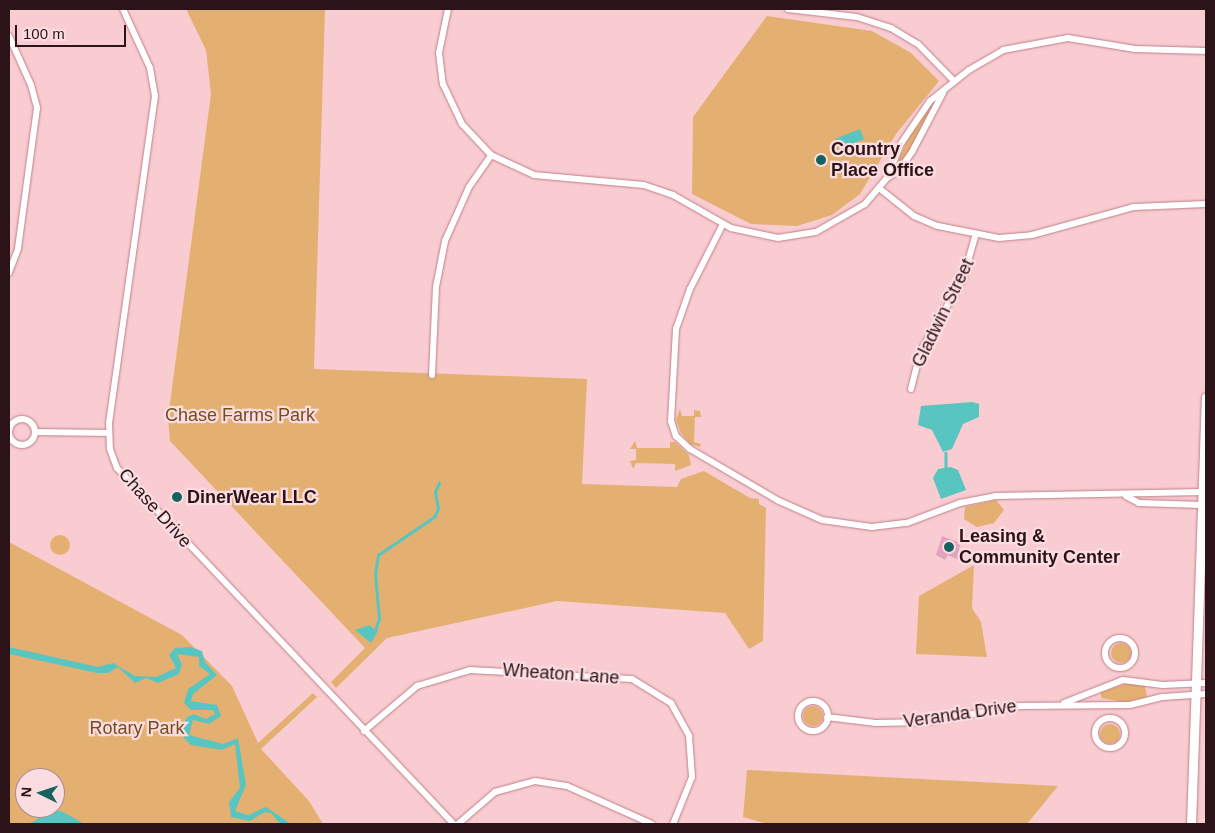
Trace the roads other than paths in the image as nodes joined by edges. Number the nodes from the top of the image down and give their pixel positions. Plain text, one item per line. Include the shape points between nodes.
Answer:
1 (123, 9) edge
2 (448, 9) edge
3 (788, 9) edge
4 (9, 36) edge
5 (1206, 51) edge
6 (954, 81) junction
7 (943, 93) junction
8 (491, 156) junction
9 (887, 178) junction
10 (879, 188) junction
11 (1206, 204) edge
12 (723, 224) junction
13 (976, 237) junction
14 (9, 273) edge
15 (432, 375) dead end
16 (911, 389) dead end
17 (1206, 397) edge
18 (36, 432) junction
19 (108, 433) junction
20 (1203, 492) junction
21 (1126, 496) junction
22 (1202, 505) junction
23 (1122, 668) junction
24 (1123, 680) junction
25 (1202, 683) edge
26 (1202, 695) edge
27 (1064, 702) junction
28 (1109, 705) junction
29 (827, 717) junction
30 (1109, 718) junction
31 (364, 731) junction
32 (456, 824) edge
33 (652, 824) edge
34 (673, 824) edge
35 (1191, 824) edge

1 - 19 street, Chase Drive via 150,68 155,96
2 - 8 street via 439,45 443,84 462,124
3 - 6 street via 864,18 891,28 918,44
4 - 14 street via 32,85 37,108 18,249
5 - 6 street via 1135,49 1076,38 1039,41 1004,50
6 - 7 street
7 - 9 street via 912,152 898,172
7 - 9 street via 935,96 911,125
8 - 12 street via 534,175 644,185 673,195
8 - 15 street via 459,207 442,254
9 - 10 street
10 - 12 street via 850,215 808,235 768,237
10 - 13 street via 914,216
11 - 13 street via 1142,206 1032,235
12 - 21 street via 682,306 674,342 671,421 684,445 779,501 833,523 898,525 960,503 1008,494
13 - 16 street, Gladwin Street via 963,279 920,352
17 - 20 main road
18 - 18 street via 29,421 20,419 13,423 9,435 13,442 25,446 33,441
18 - 19 street
19 - 31 street, Chase Drive via 117,468 130,485
20 - 21 street via 1140,491
20 - 22 main road
21 - 22 street via 1140,503
22 - 25 main road
23 - 23 street via 1132,661 1135,652 1128,640 1119,638 1107,645 1105,654 1110,664
23 - 24 street
24 - 25 street, Veranda Drive via 1163,685
24 - 27 street, Veranda Drive
25 - 26 main road
26 - 28 street, Veranda Drive
26 - 35 main road
27 - 28 street, Veranda Drive
27 - 29 street, Veranda Drive via 927,722 876,723
28 - 30 street
29 - 29 street via 825,707 815,701 805,704 798,713 802,725 809,730 822,727
30 - 30 street via 1096,730 1100,744 1109,748 1119,745 1125,732 1122,723
31 - 32 street, Chase Drive
31 - 34 street, Wheaton Lane via 406,692 442,675 470,670 632,679 671,703 689,736 692,777
32 - 33 street via 495,792 536,781 567,786

